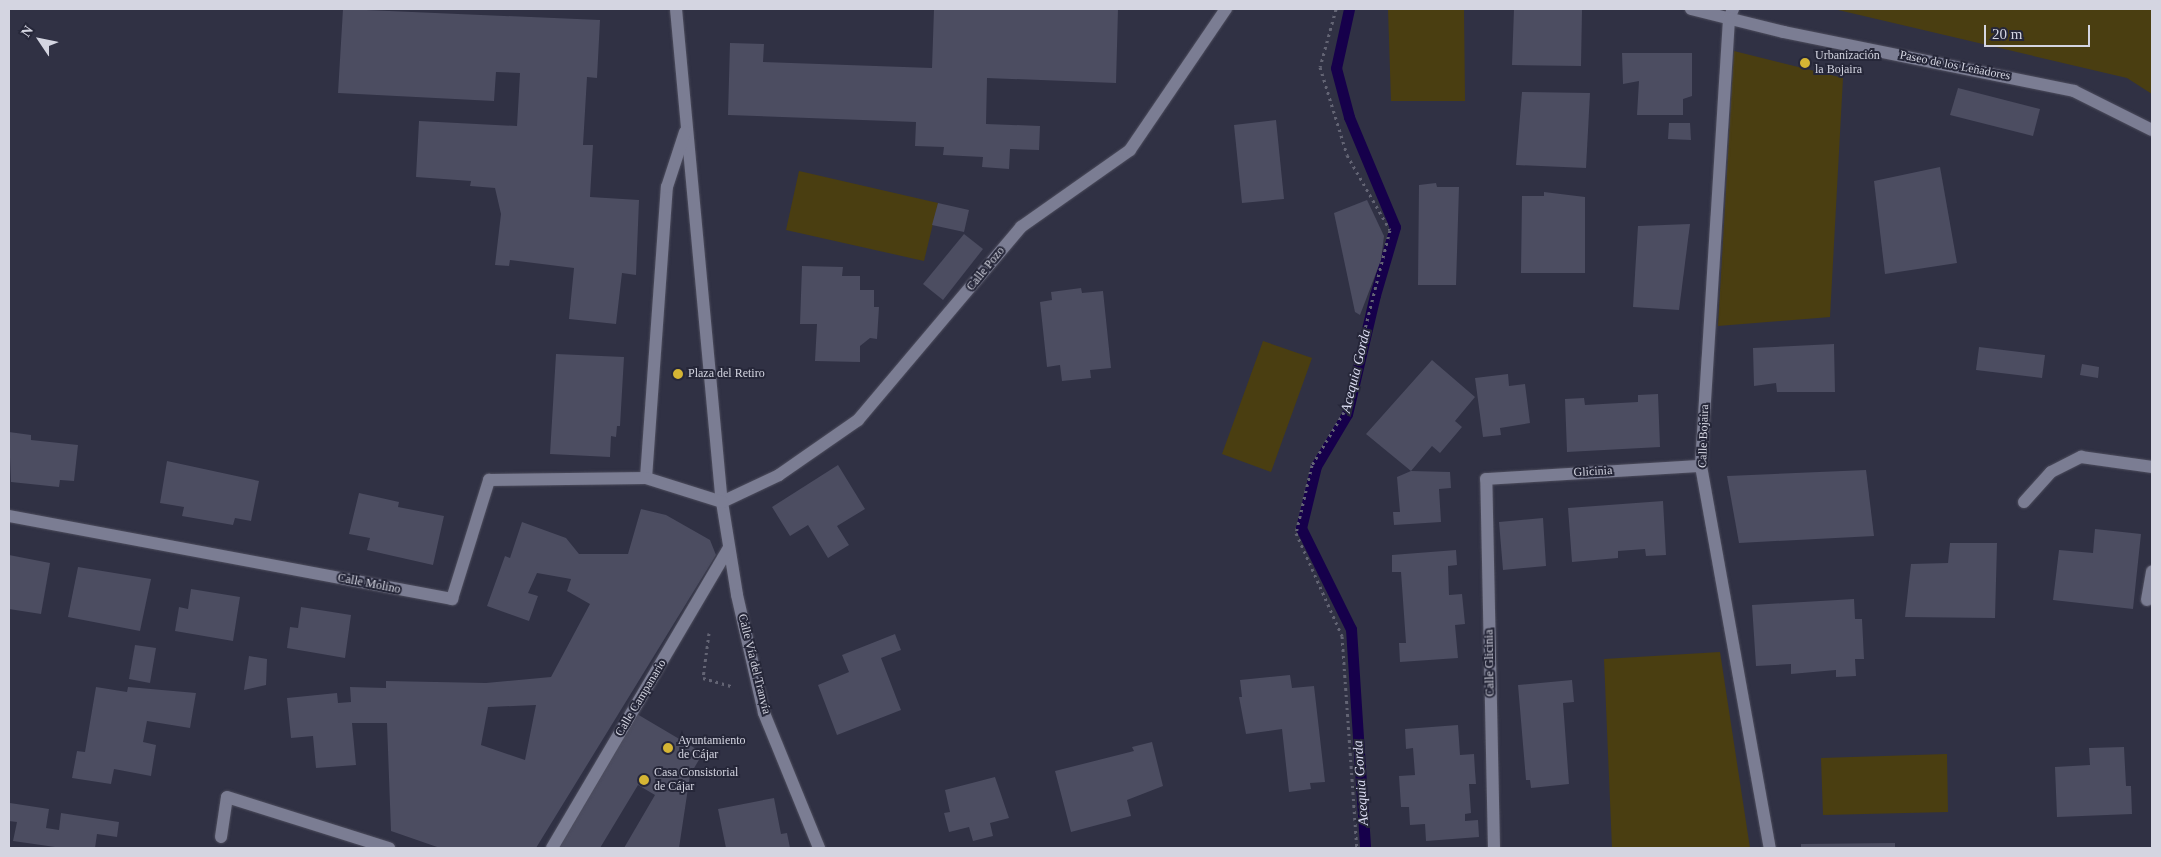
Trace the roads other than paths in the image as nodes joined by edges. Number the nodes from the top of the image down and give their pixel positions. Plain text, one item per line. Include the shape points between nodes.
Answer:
1 (676, 9) edge
2 (1226, 9) edge
3 (1691, 9) edge
4 (1731, 14) edge
5 (687, 127) junction
6 (2152, 130) edge
7 (1701, 466) junction
8 (2152, 467) edge
9 (646, 478) junction
10 (1486, 478) joint
11 (722, 502) junction
12 (2024, 502) dead end
13 (9, 516) edge
14 (729, 548) junction
15 (2152, 571) edge
16 (2147, 600) dead end
17 (221, 837) dead end
18 (389, 848) edge
19 (552, 848) edge
20 (819, 848) edge
21 (1494, 848) edge
22 (1770, 848) edge

1 - 5 street
2 - 11 street, Calle Pozo via 1130,150 1021,227 858,420 779,475
3 - 4 street, Paseo de los Leñadores
4 - 6 street, Paseo de los Leñadores via 2074,91
4 - 7 street, Calle Bojaira
5 - 9 street via 667,187
5 - 11 street
7 - 10 street, Glicinia
7 - 22 street, Calle Bojaira
8 - 12 street via 2081,457 2051,472
9 - 11 street
9 - 13 street, Calle Molino via 489,480 452,599
10 - 21 street, Calle Glicinia
11 - 14 street, Calle Vía del Tranvía
14 - 19 street, Calle Campanario
14 - 20 street, Calle Vía del Tranvía via 764,713
15 - 16 street
17 - 18 street via 227,797

